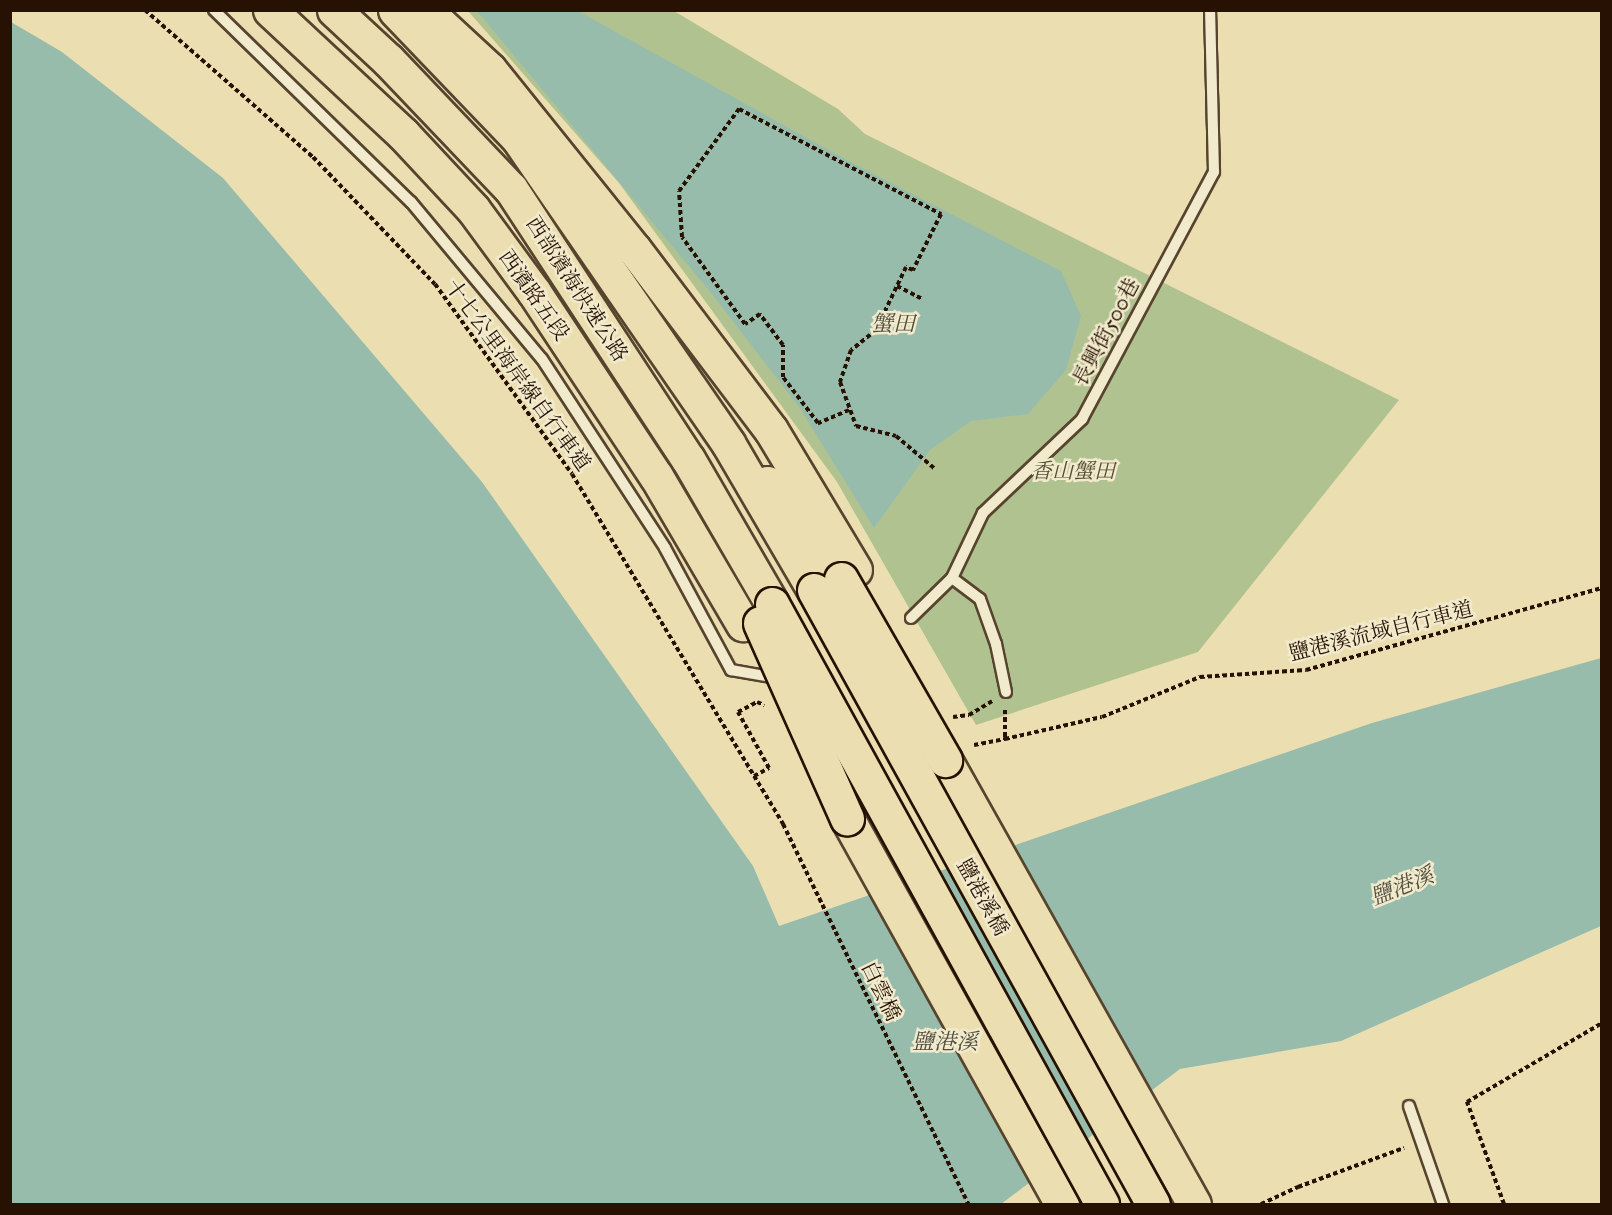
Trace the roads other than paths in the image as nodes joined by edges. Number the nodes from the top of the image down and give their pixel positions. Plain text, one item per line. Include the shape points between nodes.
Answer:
1 (214, 10) edge
2 (270, 10) edge
3 (334, 10) edge
4 (395, 10) edge
5 (425, 10) edge
6 (1210, 10) edge
7 (952, 578) junction
8 (836, 580) junction
9 (757, 614) junction
10 (911, 618) dead end
11 (798, 682) dead end
12 (1006, 692) road end
13 (1409, 1106) dead end
14 (1062, 1204) edge
15 (1102, 1204) edge
16 (1154, 1204) edge
17 (1194, 1204) edge
18 (1443, 1204) edge

1 - 11 lane via 411,202 542,359 665,548 731,670
2 - 9 main road, 西濱路五段 via 403,134 473,209 534,292 656,476
3 - 9 main road, 西部濱海快速公路 via 388,60 511,189 688,459
4 - 8 main road, 西部濱海快速公路 via 517,137 728,443
5 - 8 main road via 490,70 634,249 771,430
6 - 7 lane, 長興街500巷 via 1214,172 1082,418 983,513
7 - 10 lane, 長興街500巷
7 - 12 lane via 980,599 996,644
8 - 16 main road, 鹽港溪橋, bridge
8 - 17 main road, 鹽港溪橋, bridge via 945,760
9 - 14 main road, bridge via 847,818
9 - 15 main road, 鹽港溪橋, bridge
13 - 18 lane

